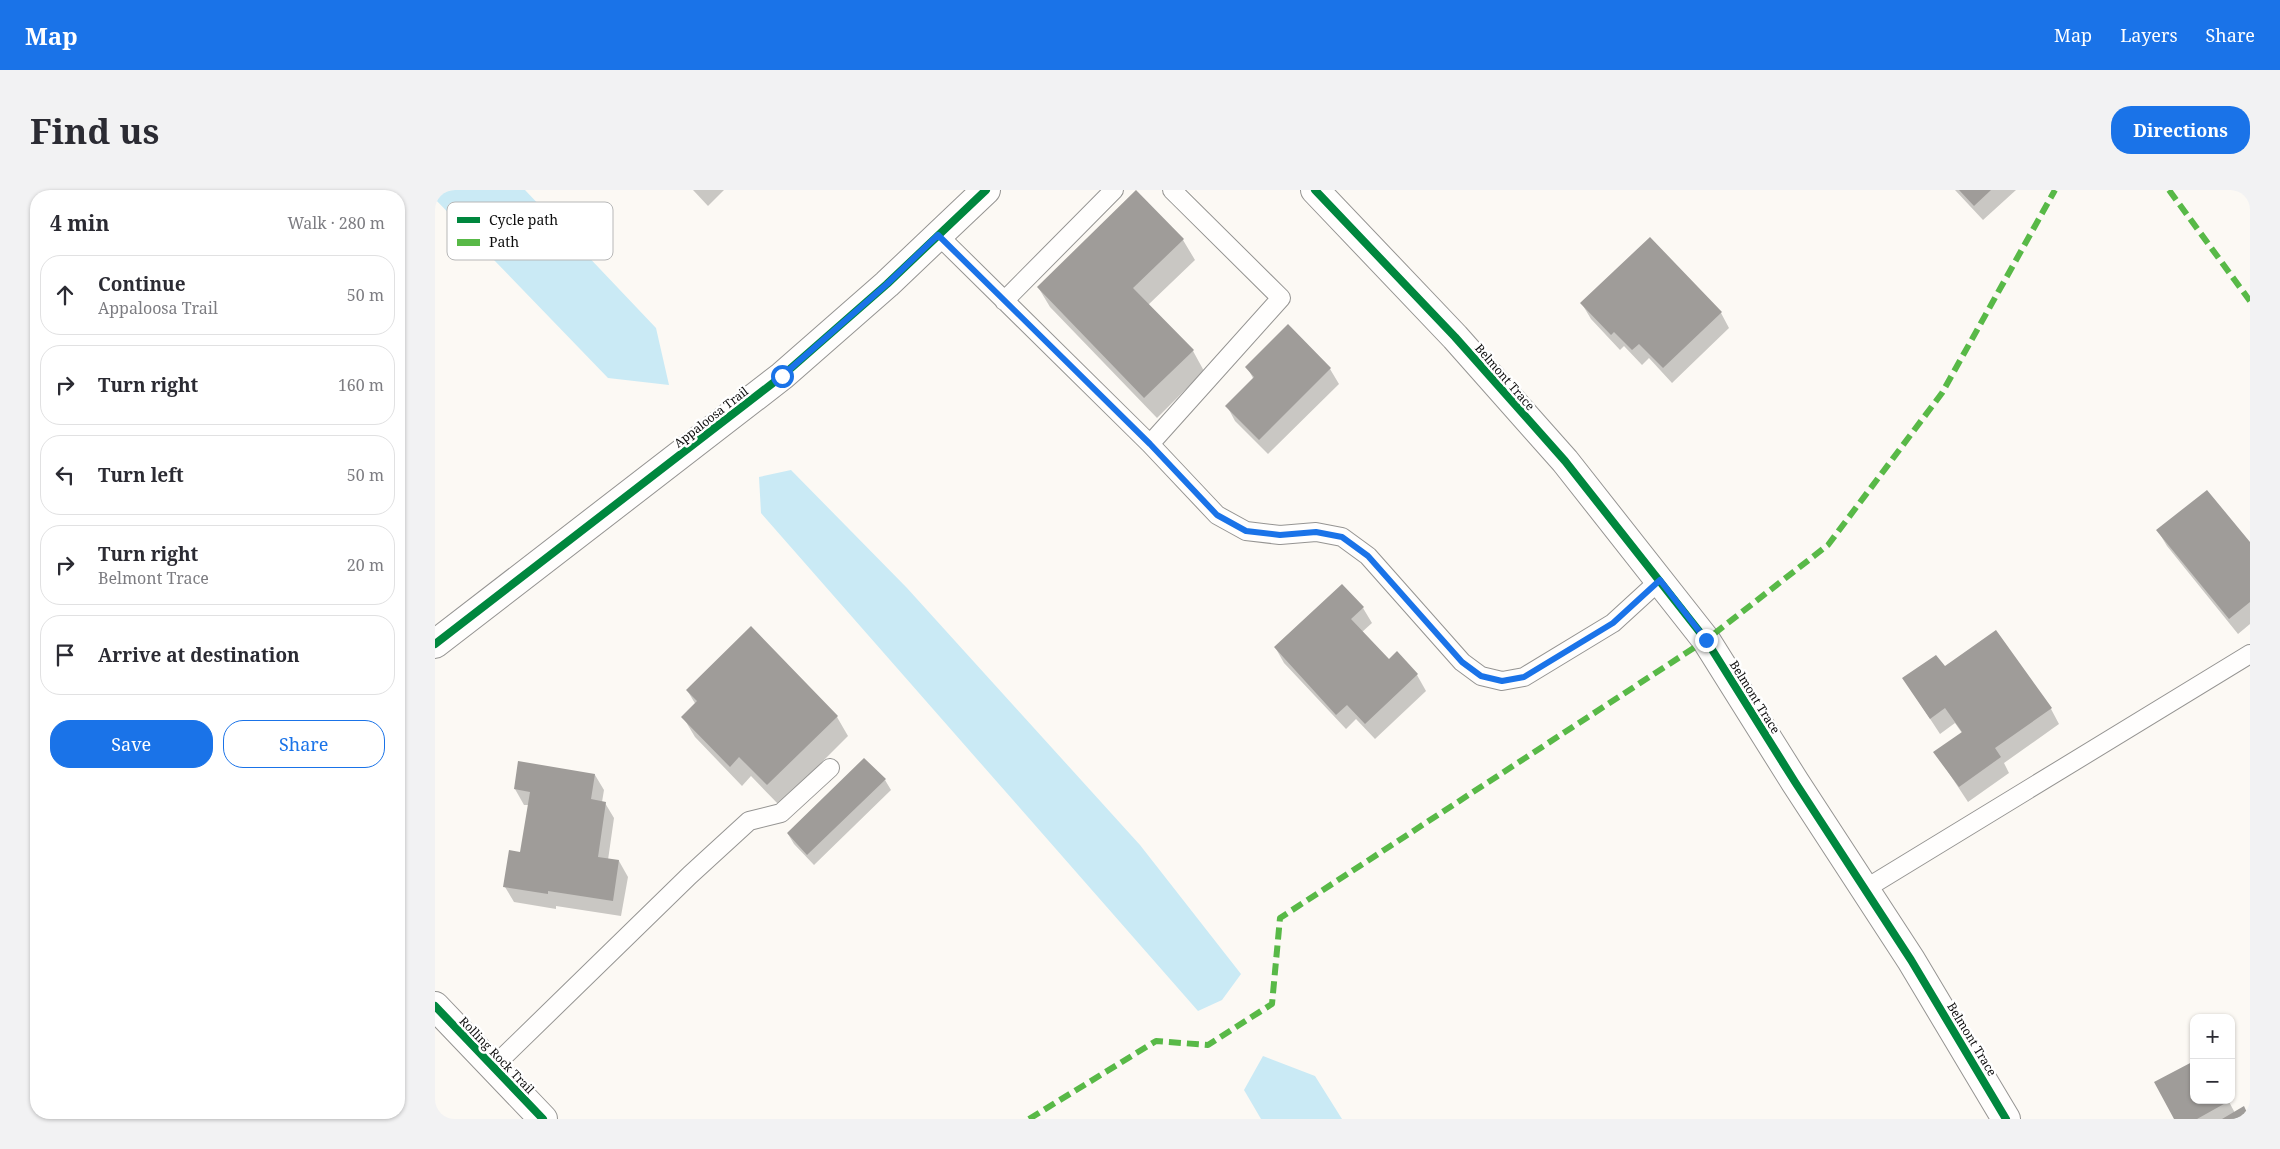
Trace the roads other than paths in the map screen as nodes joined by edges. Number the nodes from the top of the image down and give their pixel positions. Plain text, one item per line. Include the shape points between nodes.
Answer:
1 (986, 190) edge
2 (1114, 190) edge
3 (1173, 190) edge
4 (1315, 190) edge
5 (938, 235) junction
6 (1005, 301) junction
7 (1150, 444) junction
8 (1660, 580) junction
9 (435, 644) edge
10 (2250, 654) edge
11 (830, 768) dead end
12 (1865, 889) junction
13 (435, 1006) edge
14 (493, 1067) junction
15 (543, 1119) edge
16 (2006, 1119) edge

1 - 5 street, Appaloosa Trail
2 - 6 lane
3 - 7 lane via 1281,298
4 - 8 street, Belmont Trace via 1565,461
5 - 6 lane
5 - 9 street, Appaloosa Trail via 782,376
6 - 7 lane
7 - 8 lane via 1217,515 1246,531 1280,535 1316,532 1342,537 1368,556 1462,662 1481,676 1502,681 1524,677 1547,665 1613,623
8 - 12 street, Belmont Trace via 1706,640
10 - 12 lane
11 - 14 lane via 781,813 749,821
12 - 16 street, Belmont Trace
13 - 14 street, Rolling Rock Trail
14 - 15 street, Rolling Rock Trail

